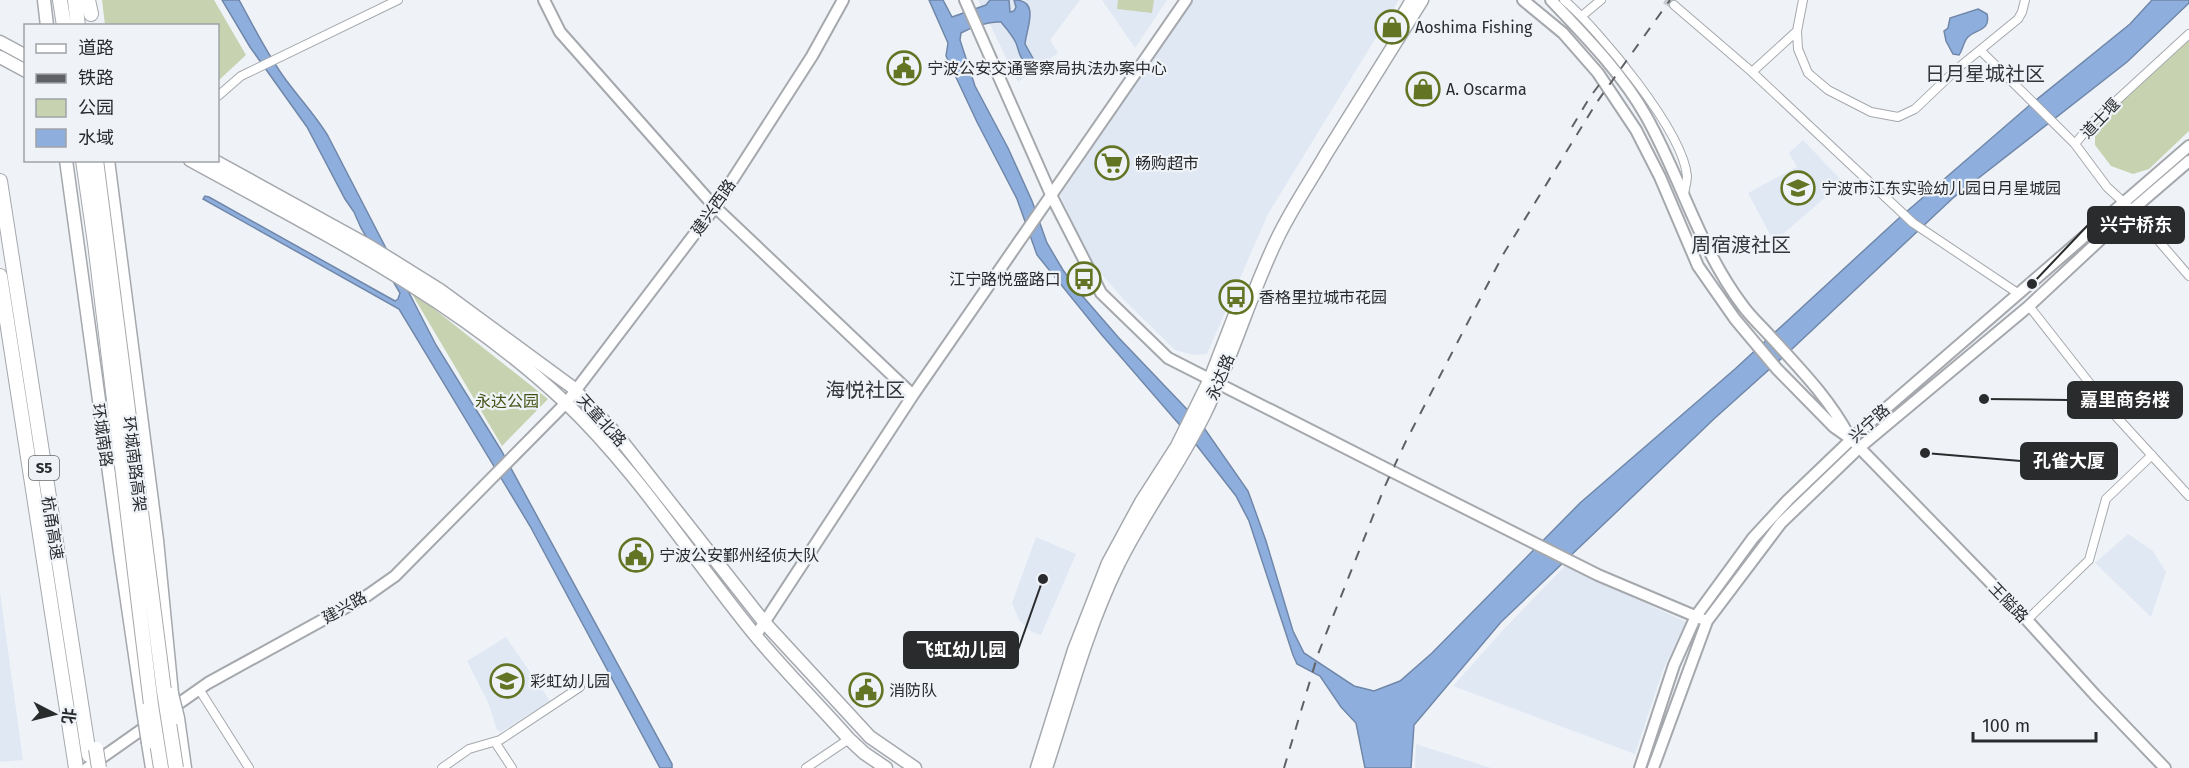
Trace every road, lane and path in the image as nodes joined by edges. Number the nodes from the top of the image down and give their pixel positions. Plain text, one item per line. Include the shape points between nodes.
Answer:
1 (44, 0) edge
2 (60, 0) edge
3 (75, 0) edge
4 (398, 0) edge
5 (544, 0) edge
6 (843, 0) edge
7 (965, 0) edge
8 (1186, 0) edge
9 (1412, 0) edge
10 (1422, 0) edge
11 (1523, 0) edge
12 (1551, 0) edge
13 (1564, 0) edge
14 (1601, 0) edge
15 (1803, 0) edge
16 (2025, 0) edge
17 (1674, 5) dead end
18 (1582, 15) junction
19 (47, 24) edge
20 (64, 24) edge
21 (78, 24) edge
22 (1797, 31) junction
23 (2189, 34) edge
24 (0, 42) edge
25 (1980, 50) junction
26 (24, 55) edge
27 (0, 57) edge
28 (24, 70) edge
29 (1752, 72) junction
30 (219, 95) edge
31 (2075, 144) junction
32 (2189, 146) edge
33 (2189, 161) edge
34 (66, 162) edge
35 (83, 162) edge
36 (96, 162) edge
37 (108, 162) edge
38 (194, 162) edge
39 (216, 162) edge
40 (0, 181) edge
41 (258, 192) junction
42 (1684, 195) junction
43 (1049, 202) junction
44 (2128, 206) junction
45 (715, 207) junction
46 (0, 276) edge
47 (2189, 276) edge
48 (2019, 294) junction
49 (2029, 306) junction
50 (1215, 382) junction
51 (576, 391) junction
52 (913, 395) junction
53 (566, 404) junction
54 (1851, 439) junction
55 (1182, 448) junction
56 (1859, 448) junction
57 (2152, 455) junction
58 (2189, 496) edge
59 (1696, 616) junction
60 (2027, 620) junction
61 (1707, 621) junction
62 (764, 622) junction
63 (756, 635) junction
64 (580, 687) dead end
65 (199, 689) junction
66 (849, 739) junction
67 (495, 742) junction
68 (86, 761) edge
69 (99, 768) edge
70 (152, 768) edge
71 (160, 768) edge
72 (176, 768) edge
73 (185, 768) edge
74 (249, 768) edge
75 (442, 768) edge
76 (512, 768) edge
77 (806, 768) edge
78 (886, 768) edge
79 (915, 768) edge
80 (1037, 768) edge
81 (1046, 768) edge
82 (1640, 768) edge
83 (1653, 768) edge
84 (2165, 768) edge

1 - 19 main road
2 - 20 highway
3 - 21 highway
4 - 30 street via 241,76
5 - 45 street via 560,32
6 - 45 street, 建兴西路 via 812,56
7 - 43 street
8 - 43 street
9 - 50 main road, 永达路 via 1272,233 1241,300
10 - 50 main road, 永达路 via 1279,235
11 - 54 street via 1563,33 1598,73 1636,130 1698,266 1754,341 1834,427
12 - 42 street via 1607,59 1646,114
13 - 18 street
14 - 18 street
15 - 22 street
16 - 25 street via 2018,19
17 - 29 street
18 - 42 street via 1609,45 1669,130 1687,177
22 - 25 street via 1802,61 1814,79 1871,112 1899,117 1915,109
22 - 29 street
23 - 31 street, 道士堰 via 2091,124
24 - 26 main road
25 - 31 street
27 - 28 main road
29 - 48 street via 1912,224
31 - 44 street, 道士堰 via 2107,187
32 - 44 street, 兴宁路
33 - 44 street, 兴宁路
34 - 70 main road, 环城南路, bridge
35 - 71 highway, 环城南路高架, bridge
36 - 72 highway, 环城南路高架, bridge
37 - 73 main road, bridge via 157,540 172,694
38 - 41 main road, 天童北路
39 - 41 main road, 天童北路
40 - 68 highway, 杭甬高速 / S5
41 - 51 main road, 天童北路 via 398,263
41 - 53 main road, 天童北路 via 409,282
42 - 54 street via 1712,259 1743,307 1837,413
43 - 50 street via 1101,293 1168,358
43 - 52 street
44 - 47 street, 道士堰
44 - 48 street, 兴宁路
44 - 49 street, 兴宁路
45 - 51 street, 建兴西路
45 - 52 street
46 - 68 highway, 杭甬高速 / S5
48 - 54 street, 兴宁路
49 - 56 street, 兴宁路
49 - 57 street
50 - 55 main road, 永达路
50 - 59 street via 1573,563
51 - 53 street, 建兴西路
51 - 62 main road, 天童北路 via 617,435
52 - 62 street
53 - 63 main road, 天童北路 via 601,438
53 - 65 street, 建兴路 via 395,576
54 - 56 street, 王隘路
54 - 59 street, 兴宁路 via 1753,538
55 - 80 main road, 永达路 via 1141,502 1108,563 1074,650
55 - 81 main road, 永达路 via 1117,567 1083,653
56 - 60 street, 王隘路
56 - 61 street, 兴宁路 via 1781,523
57 - 58 street
57 - 60 street via 2106,499 2089,560
59 - 61 street
59 - 82 street, 兴宁路 via 1674,665
60 - 84 street, 王隘路
61 - 83 street, 兴宁路
62 - 63 street
62 - 79 main road, 天童北路 via 870,737
63 - 66 main road, 天童北路
64 - 67 street
65 - 68 street, 建兴路
65 - 74 street
66 - 77 street
66 - 78 main road, 天童北路
67 - 75 street via 469,749
67 - 76 street
68 - 69 highway, bridge

